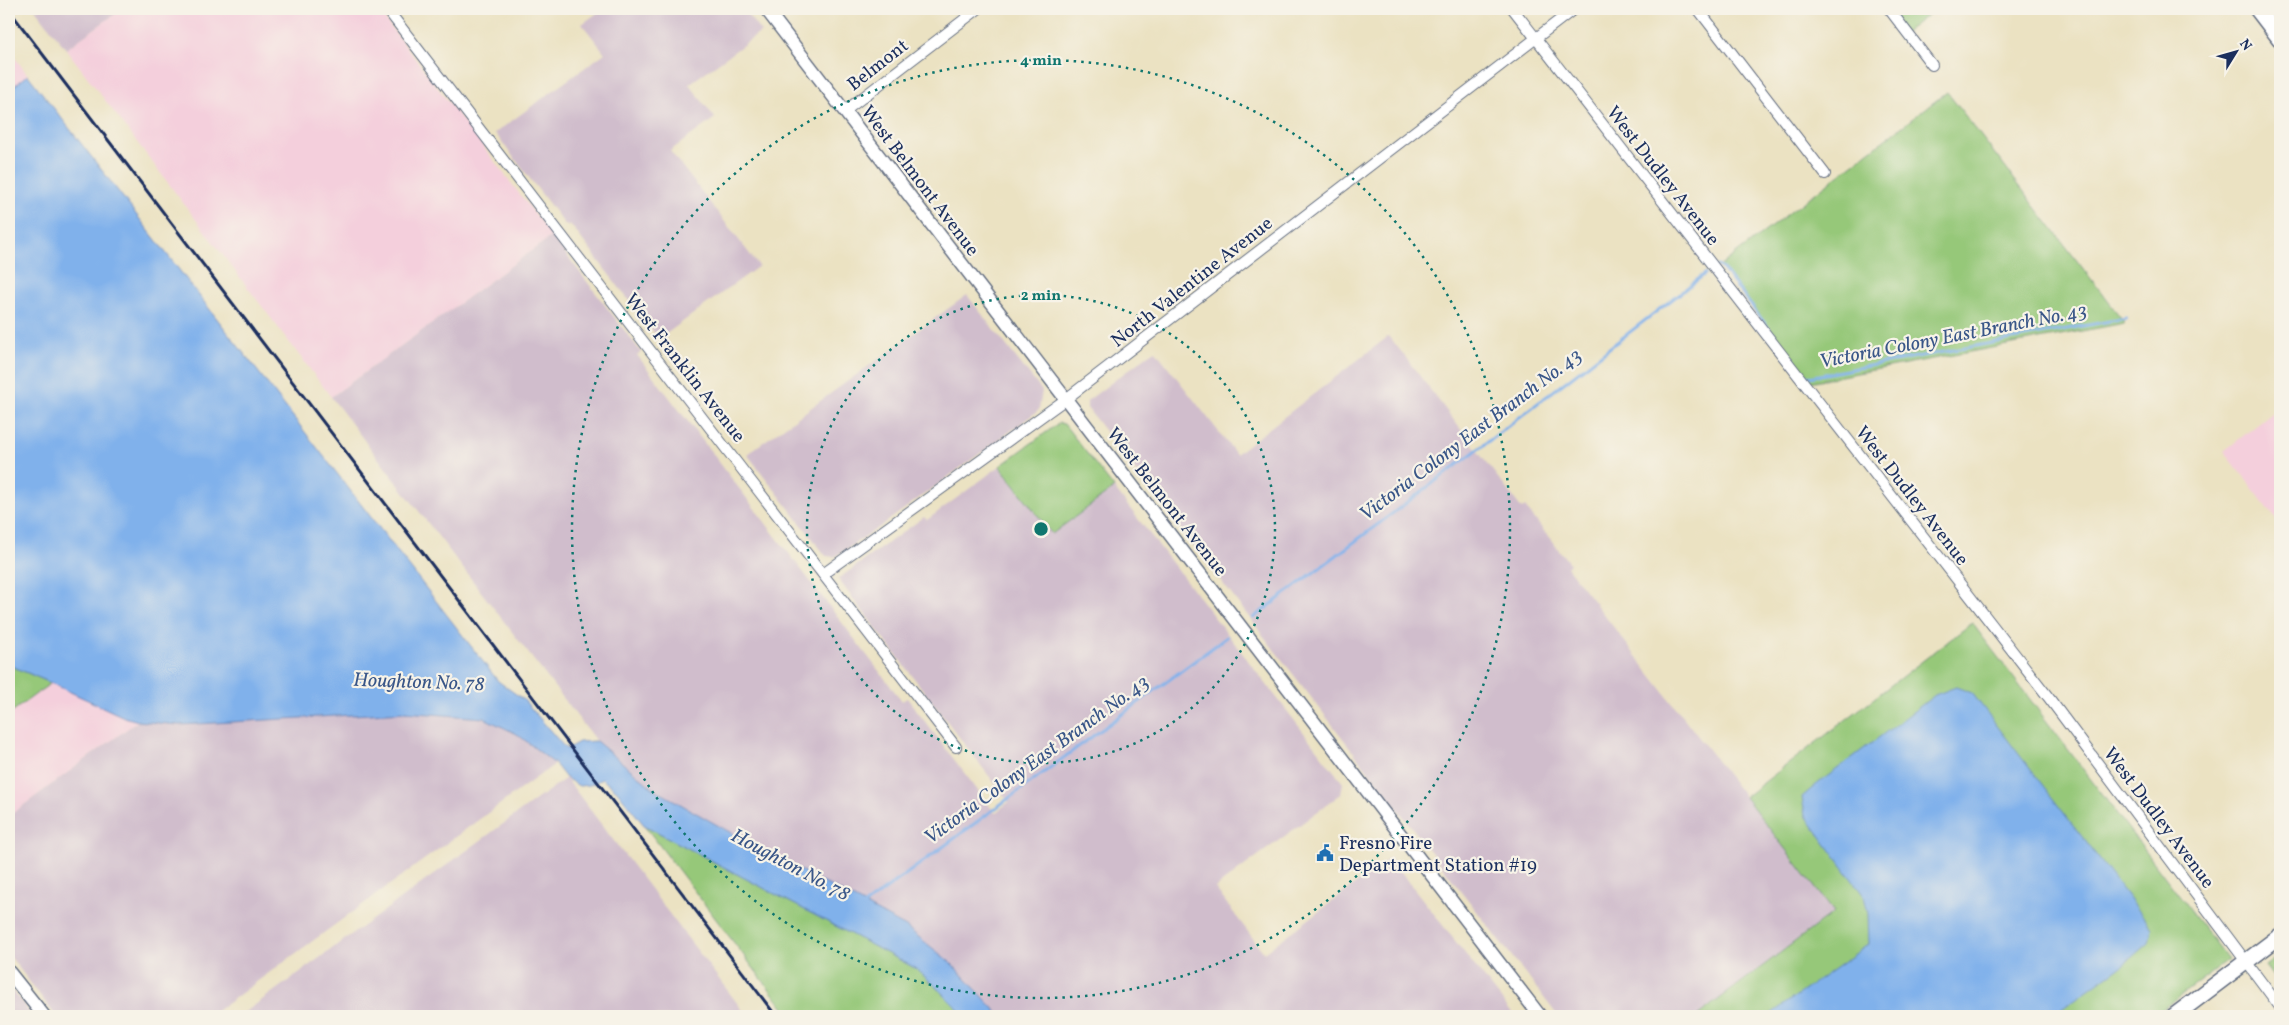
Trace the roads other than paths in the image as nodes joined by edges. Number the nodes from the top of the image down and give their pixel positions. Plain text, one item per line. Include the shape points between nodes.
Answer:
1 (387, 9) edge
2 (766, 9) edge
3 (978, 9) edge
4 (1513, 9) edge
5 (1574, 9) edge
6 (1698, 9) edge
7 (1889, 9) edge
8 (2257, 9) edge
9 (1536, 38) junction
10 (2280, 39) edge
11 (1932, 65) dead end
12 (845, 111) junction
13 (1825, 174) dead end
14 (1066, 399) junction
15 (823, 574) junction
16 (956, 747) dead end
17 (2280, 936) edge
18 (2246, 962) junction
19 (9, 972) edge
20 (2280, 1007) edge
21 (44, 1016) edge
22 (1540, 1016) edge
23 (2174, 1016) edge

1 - 15 street, West Franklin Avenue
2 - 12 street, West Belmont Avenue
3 - 12 street, Belmont
4 - 9 street, West Dudley Avenue
5 - 9 street, North Valentine Avenue
6 - 13 street
7 - 11 street
8 - 10 main road
9 - 14 street, North Valentine Avenue
9 - 18 street, West Dudley Avenue via 2049,698
12 - 14 street, West Belmont Avenue
14 - 15 street, North Valentine Avenue
14 - 22 street, West Belmont Avenue
15 - 16 street, West Franklin Avenue
17 - 18 main road
18 - 20 street, West Dudley Avenue
18 - 23 main road
19 - 21 street

